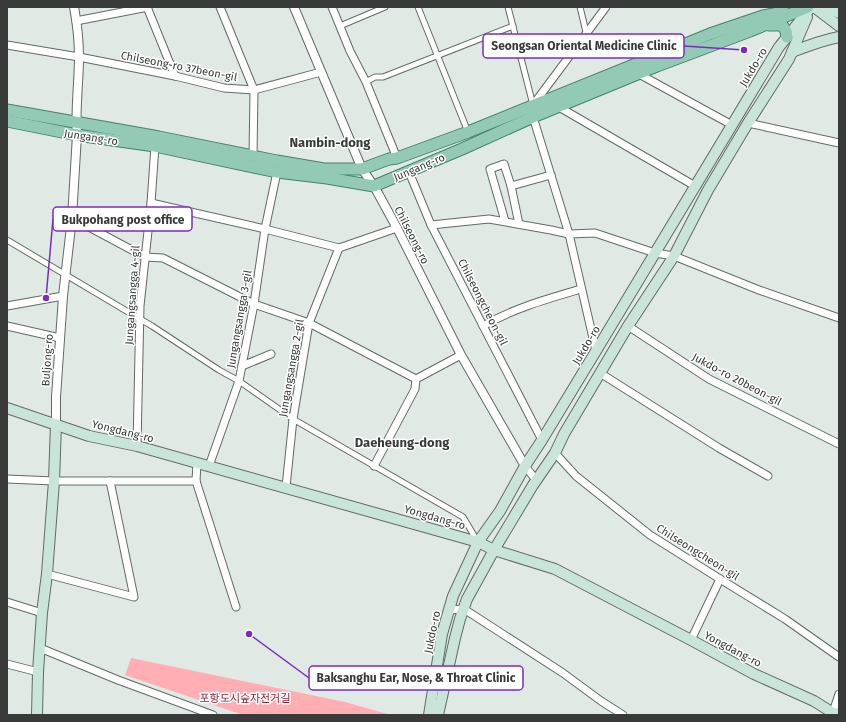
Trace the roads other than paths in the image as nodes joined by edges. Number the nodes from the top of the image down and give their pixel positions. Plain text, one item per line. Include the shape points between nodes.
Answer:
1 (74, 7) edge
2 (148, 7) edge
3 (220, 7) edge
4 (294, 7) edge
5 (332, 7) edge
6 (385, 7) edge
7 (418, 7) edge
8 (508, 7) edge
9 (580, 7) edge
10 (606, 7) edge
11 (805, 7) edge
12 (811, 7) edge
13 (819, 7) edge
14 (839, 13) edge
15 (766, 16) edge
16 (76, 21) junction
17 (340, 26) junction
18 (513, 26) junction
19 (839, 26) edge
20 (586, 32) junction
21 (787, 37) junction
22 (839, 37) edge
23 (7, 45) edge
24 (792, 52) junction
25 (438, 55) junction
26 (79, 57) junction
27 (321, 72) junction
28 (639, 74) junction
29 (175, 76) junction
30 (366, 82) junction
31 (254, 90) junction
32 (533, 105) junction
33 (559, 107) junction
34 (7, 110) edge
35 (533, 117) junction
36 (7, 121) edge
37 (76, 122) junction
38 (748, 123) junction
39 (732, 125) junction
40 (468, 132) junction
41 (77, 135) junction
42 (839, 143) edge
43 (155, 146) junction
44 (253, 156) junction
45 (397, 158) junction
46 (362, 168) junction
47 (277, 172) junction
48 (409, 172) junction
49 (551, 175) junction
50 (374, 186) junction
51 (511, 186) junction
52 (695, 186) junction
53 (151, 204) junction
54 (72, 218) junction
55 (505, 222) junction
56 (518, 224) junction
57 (431, 225) junction
58 (397, 228) junction
59 (265, 229) junction
60 (569, 234) junction
61 (7, 240) edge
62 (339, 248) junction
63 (655, 253) junction
64 (674, 256) junction
65 (145, 257) junction
66 (65, 275) junction
67 (581, 288) junction
68 (63, 296) junction
69 (254, 304) junction
70 (7, 306) edge
71 (839, 318) edge
72 (140, 319) junction
73 (309, 323) junction
74 (7, 326) edge
75 (483, 326) junction
76 (628, 326) junction
77 (60, 338) junction
78 (596, 352) junction
79 (271, 354) dead end
80 (461, 355) junction
81 (242, 366) junction
82 (600, 373) junction
83 (416, 379) junction
84 (239, 381) junction
85 (7, 408) edge
86 (292, 419) junction
87 (56, 424) junction
88 (542, 440) junction
89 (839, 444) edge
90 (137, 446) junction
91 (555, 453) junction
92 (197, 463) junction
93 (209, 466) junction
94 (374, 466) junction
95 (525, 466) junction
96 (768, 476) dead end
97 (7, 479) edge
98 (54, 480) junction
99 (536, 480) junction
100 (110, 481) junction
101 (196, 481) junction
102 (286, 487) junction
103 (478, 542) junction
104 (494, 550) junction
105 (47, 574) junction
106 (720, 579) junction
107 (7, 602) edge
108 (236, 607) dead end
109 (464, 609) junction
110 (449, 610) junction
111 (42, 613) junction
112 (691, 640) junction
113 (40, 648) junction
114 (839, 657) edge
115 (7, 664) edge
116 (38, 672) junction
117 (839, 694) edge
118 (835, 714) edge
119 (37, 715) edge
120 (213, 715) edge
121 (429, 715) edge
122 (438, 715) edge
123 (623, 715) edge

1 - 16 street, Buljong-ro
2 - 16 street
2 - 29 street
3 - 31 street
4 - 27 street, Chilseong-ro
5 - 17 street
6 - 17 street
7 - 25 street
8 - 18 street
9 - 20 street
10 - 20 street
11 - 15 main road, Jungang-ro
12 - 15 main road, Jungang-ro
12 - 19 main road
12 - 21 main road, Jukdo-ro
12 - 24 main road
13 - 14 main road
15 - 21 main road via 782,25
15 - 28 main road, Jungang-ro
15 - 32 main road, Jungang-ro via 710,34
16 - 26 street, Buljong-ro
17 - 30 street
18 - 25 street
18 - 32 street
20 - 32 street
21 - 39 main road, Jukdo-ro
22 - 24 main road
23 - 26 street, Chilseong-ro 37beon-gil
24 - 38 main road
25 - 30 street
25 - 40 street
26 - 29 street, Chilseong-ro 37beon-gil
26 - 37 street, Buljong-ro
27 - 31 street, Chilseong-ro 37beon-gil
27 - 46 street, Chilseong-ro
28 - 33 main road, Jungang-ro
28 - 39 street
29 - 31 street, Chilseong-ro 37beon-gil via 224,88
30 - 45 street
31 - 44 street
32 - 40 main road, Jungang-ro
33 - 35 main road, Jungang-ro
33 - 52 street
34 - 37 main road, Jungang-ro
35 - 48 main road, Jungang-ro
35 - 49 street
36 - 41 main road, Jungang-ro
37 - 41 street, Buljong-ro
37 - 44 main road, Jungang-ro
38 - 42 street
38 - 64 main road via 708,190
39 - 52 main road, Jukdo-ro
40 - 45 main road, Jungang-ro
41 - 43 main road, Jungang-ro
41 - 54 street, Buljong-ro
43 - 47 main road, Jungang-ro
43 - 53 street, Jungangsangga 4-gil
44 - 46 main road, Jungang-ro via 324,169
45 - 46 main road, Jungang-ro
46 - 50 street, Chilseong-ro
47 - 50 main road, Jungang-ro
47 - 59 street, Jungangsangga 3-gil
48 - 50 main road, Jungang-ro
48 - 57 street, Chilseongcheon-gil
49 - 51 street
49 - 60 street
50 - 58 street, Chilseong-ro
51 - 55 street via 504,164 490,168
51 - 56 street
52 - 63 main road, Jukdo-ro
53 - 59 street
53 - 65 street, Jungangsangga 4-gil
54 - 65 street
54 - 66 street, Buljong-ro
55 - 56 street
55 - 57 street via 489,219
56 - 60 street
57 - 75 street, Chilseongcheon-gil
58 - 62 street
58 - 80 street, Chilseong-ro
59 - 62 street
59 - 69 street, Jungangsangga 3-gil
60 - 63 street via 595,234
60 - 67 street
61 - 66 street
62 - 73 street, Jungangsangga 2-gil
63 - 64 street
63 - 78 main road, Jukdo-ro
64 - 71 street
64 - 76 main road
65 - 69 street via 163,258
65 - 72 street, Jungangsangga 4-gil
66 - 68 street, Buljong-ro
66 - 72 street
67 - 75 street via 501,316
67 - 78 street
68 - 70 street
68 - 77 street, Buljong-ro
69 - 73 street
69 - 81 street, Jungangsangga 3-gil
72 - 84 street
72 - 90 street, Jungangsangga 4-gil
73 - 83 street
73 - 86 street, Jungangsangga 2-gil
74 - 77 street
75 - 88 street, Chilseongcheon-gil
76 - 82 main road
76 - 89 street, Jukdo-ro 20beon-gil via 710,379
77 - 87 street, Buljong-ro
78 - 88 main road, Jukdo-ro
79 - 81 street
80 - 83 street
80 - 95 street, Chilseong-ro
81 - 84 street, Jungangsangga 3-gil
82 - 91 main road
82 - 96 street
83 - 94 street via 415,389
84 - 86 street
84 - 93 street, Jungangsangga 3-gil
85 - 87 main road, Yongdang-ro
86 - 94 street
86 - 102 street, Jungangsangga 2-gil
87 - 90 main road, Yongdang-ro via 89,436
87 - 98 main road, Buljong-ro
88 - 95 main road, Jukdo-ro
90 - 92 main road, Yongdang-ro
91 - 99 main road
91 - 106 street, Chilseongcheon-gil via 576,476 650,535
92 - 93 main road, Yongdang-ro
92 - 101 street
93 - 102 main road, Yongdang-ro
94 - 103 street via 463,517
95 - 99 street
95 - 103 main road, Jukdo-ro
97 - 98 street
98 - 100 street
98 - 105 main road, Buljong-ro
99 - 104 main road
100 - 101 street
100 - 105 street via 134,597
101 - 108 street
102 - 103 main road, Yongdang-ro
103 - 104 main road, Yongdang-ro
103 - 110 main road, Jukdo-ro
104 - 109 main road
104 - 112 main road, Yongdang-ro via 554,569
105 - 111 main road, Buljong-ro
106 - 112 street
106 - 114 street, Chilseongcheon-gil via 785,618
107 - 111 street
109 - 110 street
109 - 122 main road
109 - 123 street
110 - 121 main road, Jukdo-ro via 442,634
111 - 113 main road, Buljong-ro
112 - 118 main road, Yongdang-ro
113 - 116 main road, Buljong-ro
113 - 120 street
115 - 116 street
116 - 119 main road, Buljong-ro
117 - 118 street

